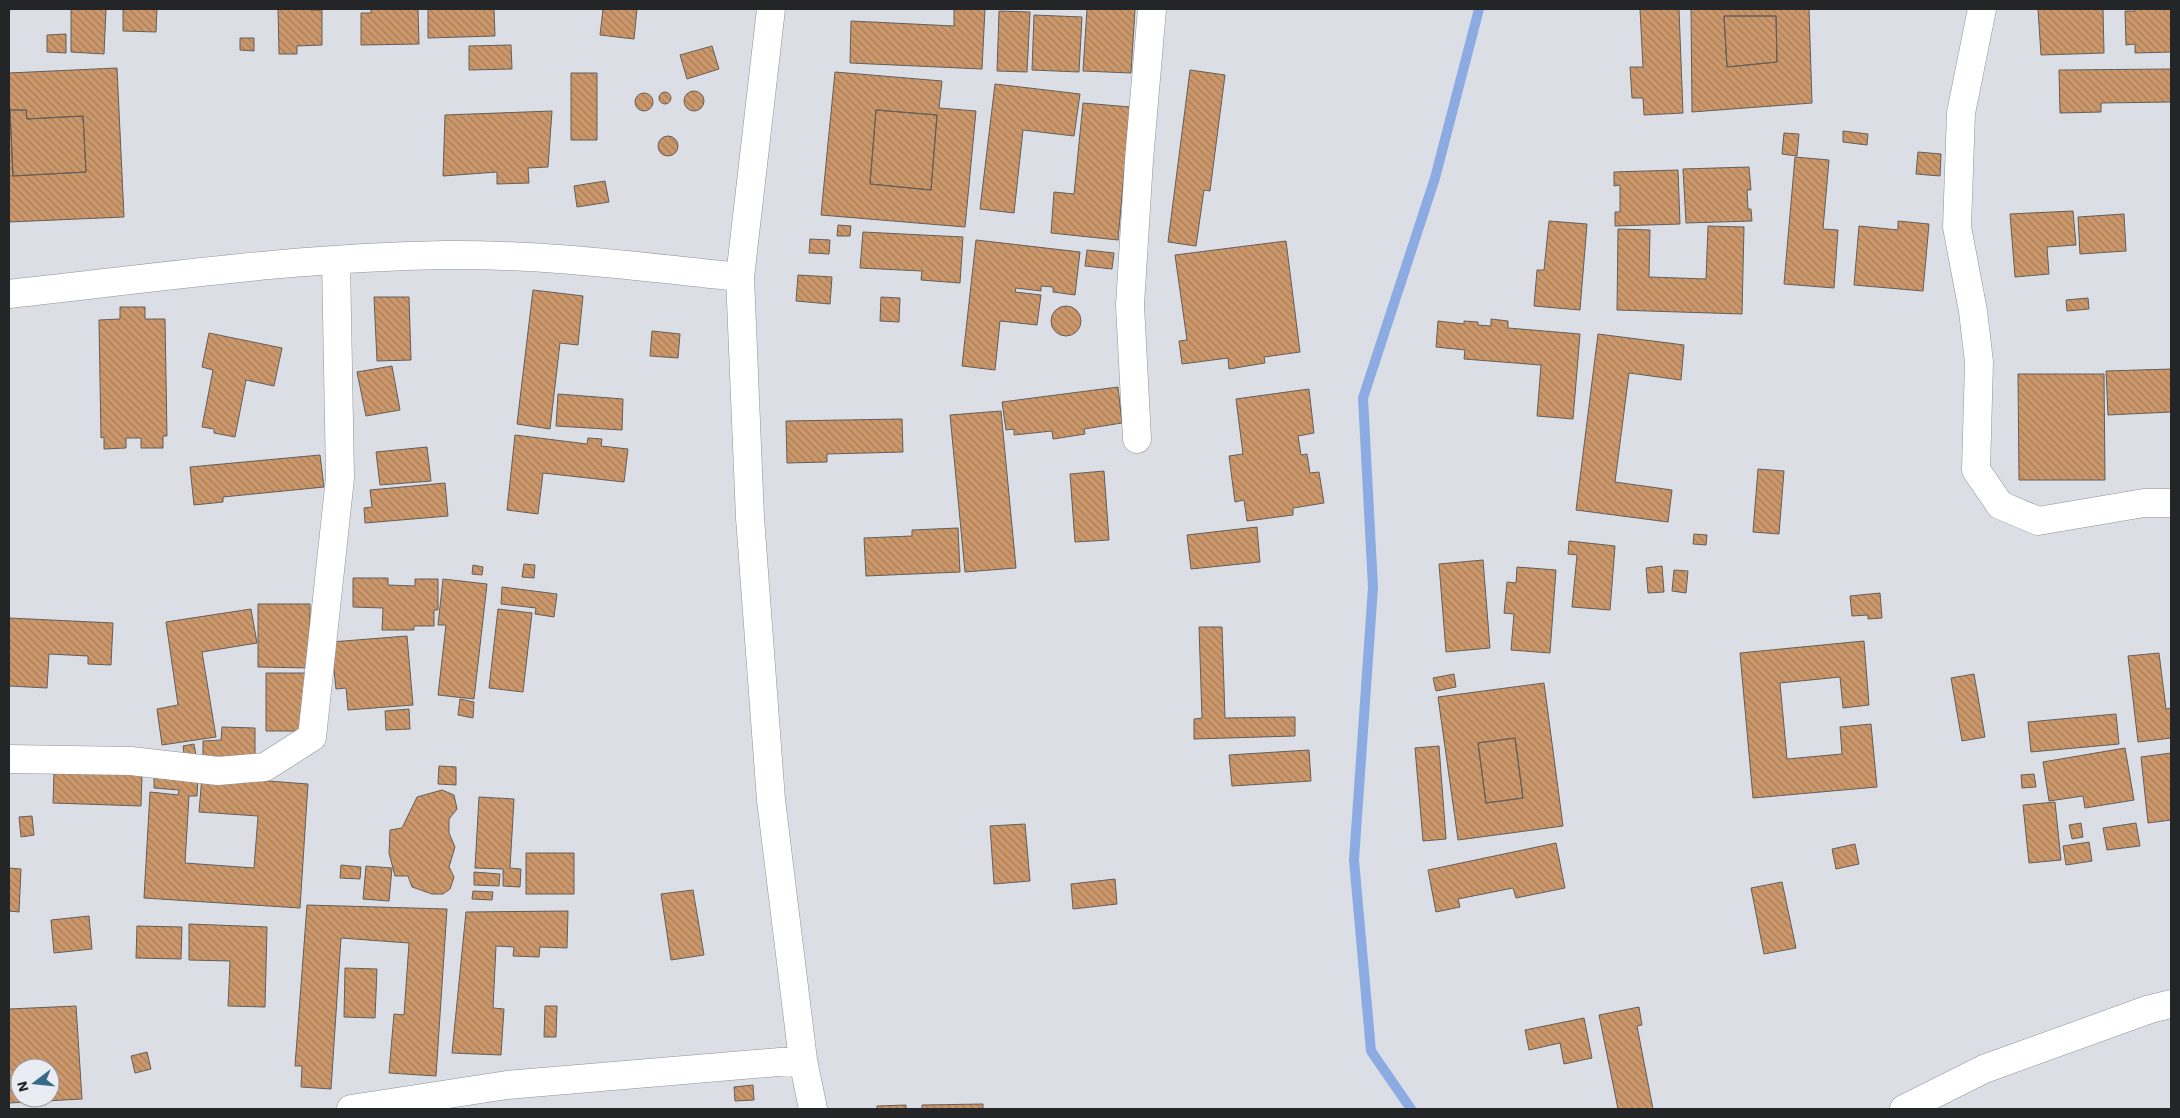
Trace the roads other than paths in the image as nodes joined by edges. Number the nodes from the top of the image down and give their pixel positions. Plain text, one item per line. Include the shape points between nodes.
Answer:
1 (772, 9) edge
2 (1152, 9) edge
3 (1982, 9) edge
4 (336, 260) junction
5 (740, 277) junction
6 (9, 294) edge
7 (1137, 439) dead end
8 (2171, 503) edge
9 (9, 759) edge
10 (2171, 1004) edge
11 (803, 1060) junction
12 (351, 1109) edge
13 (813, 1109) edge
14 (1904, 1109) edge

1 - 5 street
2 - 7 street via 1130,305
3 - 8 street via 1961,113 1957,228 1973,311 1978,362 1976,470 2000,505 2038,521 2144,503
4 - 5 street via 446,255 555,258
4 - 6 street
4 - 9 street via 340,478 312,737 265,767 218,771 131,761
5 - 11 street via 750,518 771,800
10 - 14 street via 1984,1069
11 - 12 street via 507,1085
11 - 13 street

